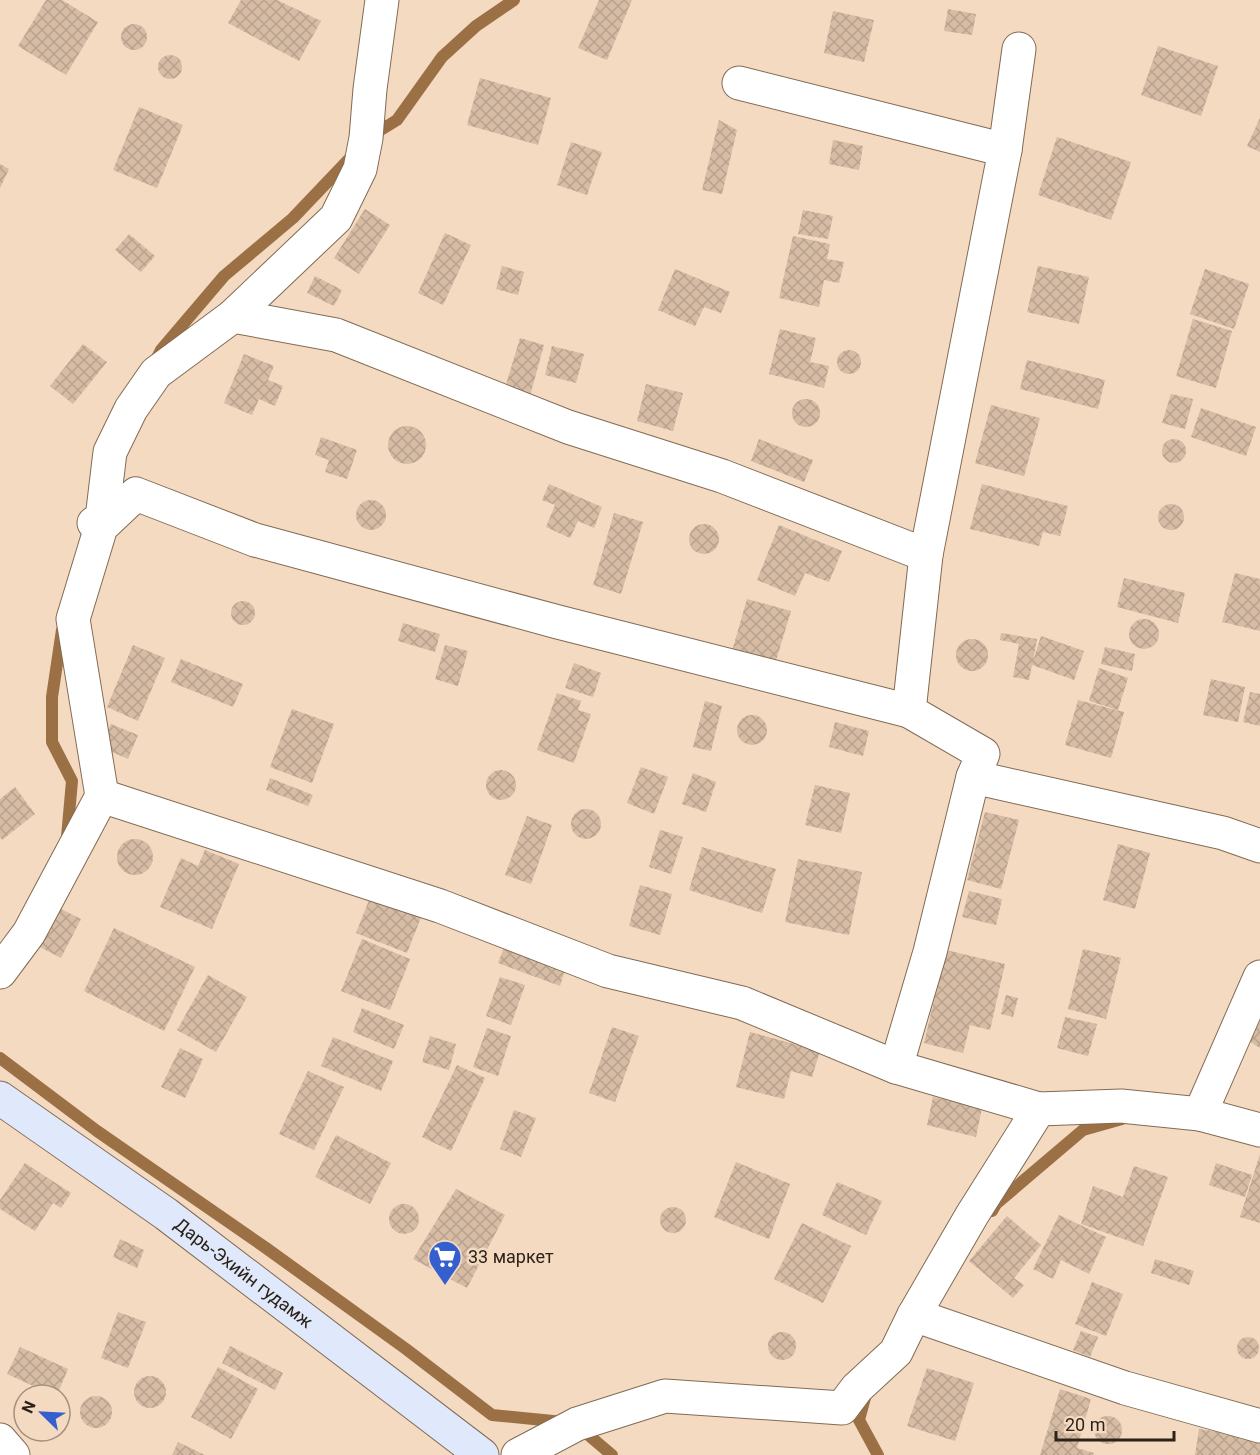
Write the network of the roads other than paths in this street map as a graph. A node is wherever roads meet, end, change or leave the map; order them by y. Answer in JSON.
{"nodes":[{"id":1,"x":382,"y":0,"type":"edge"},
{"id":2,"x":1019,"y":50,"type":"dead end"},
{"id":3,"x":739,"y":82,"type":"dead end"},
{"id":4,"x":1005,"y":150,"type":"junction"},
{"id":5,"x":233,"y":316,"type":"junction"},
{"id":6,"x":94,"y":523,"type":"junction"},
{"id":7,"x":926,"y":555,"type":"junction"},
{"id":8,"x":909,"y":711,"type":"junction"},
{"id":9,"x":973,"y":777,"type":"junction"},
{"id":10,"x":102,"y":796,"type":"junction"},
{"id":11,"x":1260,"y":846,"type":"edge"},
{"id":12,"x":0,"y":972,"type":"edge"},
{"id":13,"x":1260,"y":977,"type":"edge"},
{"id":14,"x":896,"y":1067,"type":"junction"},
{"id":15,"x":0,"y":1098,"type":"edge"},
{"id":16,"x":1039,"y":1109,"type":"junction"},
{"id":17,"x":1200,"y":1114,"type":"junction"},
{"id":18,"x":1260,"y":1130,"type":"edge"},
{"id":19,"x":914,"y":1315,"type":"junction"},
{"id":20,"x":1260,"y":1426,"type":"edge"},
{"id":21,"x":0,"y":1440,"type":"edge"},
{"id":22,"x":13,"y":1455,"type":"edge"},
{"id":23,"x":482,"y":1455,"type":"edge"},
{"id":24,"x":518,"y":1455,"type":"edge"}],
"edges":[{"from":1,"to":5,"type":"street"},
{"from":2,"to":4,"type":"street"},
{"from":3,"to":4,"type":"street"},
{"from":4,"to":7,"type":"street"},
{"from":5,"to":6,"type":"street"},
{"from":5,"to":7,"type":"street"},
{"from":6,"to":8,"type":"street"},
{"from":6,"to":10,"type":"street"},
{"from":7,"to":8,"type":"street"},
{"from":8,"to":9,"type":"street"},
{"from":9,"to":11,"type":"street"},
{"from":9,"to":14,"type":"street"},
{"from":10,"to":12,"type":"street"},
{"from":10,"to":14,"type":"street"},
{"from":13,"to":17,"type":"street"},
{"from":14,"to":16,"type":"street"},
{"from":15,"to":23,"type":"main road","name":"Дарь-Эхийн гудамж"},
{"from":16,"to":17,"type":"street"},
{"from":16,"to":19,"type":"street"},
{"from":17,"to":18,"type":"street"},
{"from":19,"to":20,"type":"street"},
{"from":19,"to":24,"type":"street"},
{"from":21,"to":22,"type":"street"}]}
